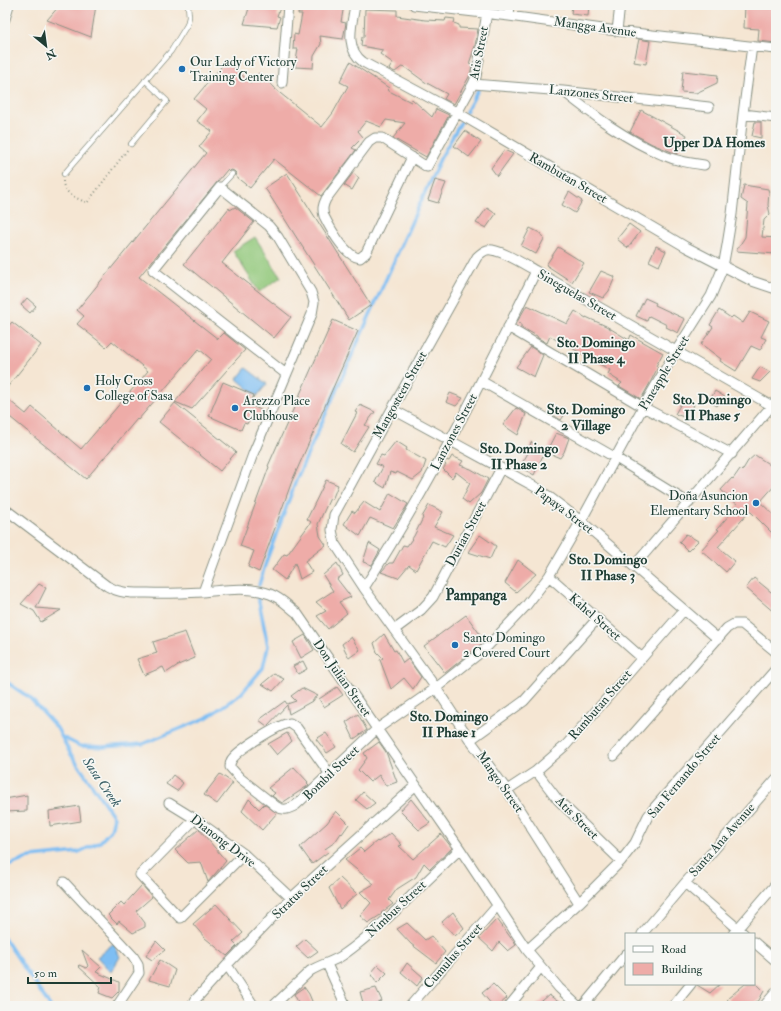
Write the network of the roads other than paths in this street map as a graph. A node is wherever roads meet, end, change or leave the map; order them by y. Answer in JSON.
{"nodes":[{"id":1,"x":9,"y":5,"type":"edge"},
{"id":2,"x":188,"y":5,"type":"edge"},
{"id":3,"x":288,"y":5,"type":"edge"},
{"id":4,"x":355,"y":5,"type":"edge"},
{"id":5,"x":414,"y":5,"type":"edge"},
{"id":6,"x":510,"y":5,"type":"edge"},
{"id":7,"x":620,"y":5,"type":"edge"},
{"id":8,"x":487,"y":13,"type":"junction"},
{"id":9,"x":509,"y":16,"type":"junction"},
{"id":10,"x":5,"y":19,"type":"edge"},
{"id":11,"x":617,"y":31,"type":"junction"},
{"id":12,"x":752,"y":46,"type":"junction"},
{"id":13,"x":776,"y":49,"type":"edge"},
{"id":14,"x":145,"y":80,"type":"junction"},
{"id":15,"x":282,"y":83,"type":"dead end"},
{"id":16,"x":473,"y":84,"type":"junction"},
{"id":17,"x":563,"y":91,"type":"junction"},
{"id":18,"x":709,"y":108,"type":"dead end"},
{"id":19,"x":458,"y":113,"type":"junction"},
{"id":20,"x":742,"y":114,"type":"junction"},
{"id":21,"x":776,"y":118,"type":"edge"},
{"id":22,"x":131,"y":144,"type":"road end"},
{"id":23,"x":412,"y":157,"type":"junction"},
{"id":24,"x":704,"y":165,"type":"dead end"},
{"id":25,"x":64,"y":174,"type":"road end"},
{"id":26,"x":232,"y":174,"type":"dead end"},
{"id":27,"x":220,"y":188,"type":"junction"},
{"id":28,"x":484,"y":251,"type":"joint"},
{"id":29,"x":723,"y":267,"type":"junction"},
{"id":30,"x":536,"y":271,"type":"junction"},
{"id":31,"x":776,"y":290,"type":"edge"},
{"id":32,"x":508,"y":327,"type":"junction"},
{"id":33,"x":676,"y":351,"type":"junction"},
{"id":34,"x":286,"y":374,"type":"junction"},
{"id":35,"x":481,"y":381,"type":"junction"},
{"id":36,"x":774,"y":404,"type":"edge"},
{"id":37,"x":643,"y":406,"type":"junction"},
{"id":38,"x":392,"y":409,"type":"junction"},
{"id":39,"x":450,"y":440,"type":"junction"},
{"id":40,"x":732,"y":454,"type":"junction"},
{"id":41,"x":616,"y":458,"type":"junction"},
{"id":42,"x":501,"y":468,"type":"junction"},
{"id":43,"x":689,"y":503,"type":"junction"},
{"id":44,"x":5,"y":509,"type":"edge"},
{"id":45,"x":581,"y":521,"type":"junction"},
{"id":46,"x":335,"y":544,"type":"joint"},
{"id":47,"x":634,"y":566,"type":"junction"},
{"id":48,"x":549,"y":576,"type":"junction"},
{"id":49,"x":364,"y":588,"type":"junction"},
{"id":50,"x":203,"y":592,"type":"junction"},
{"id":51,"x":684,"y":610,"type":"junction"},
{"id":52,"x":597,"y":619,"type":"junction"},
{"id":53,"x":394,"y":630,"type":"junction"},
{"id":54,"x":718,"y":639,"type":"junction"},
{"id":55,"x":776,"y":652,"type":"edge"},
{"id":56,"x":642,"y":658,"type":"junction"},
{"id":57,"x":776,"y":669,"type":"edge"},
{"id":58,"x":436,"y":688,"type":"junction"},
{"id":59,"x":377,"y":729,"type":"junction"},
{"id":60,"x":470,"y":740,"type":"junction"},
{"id":61,"x":614,"y":756,"type":"dead end"},
{"id":62,"x":536,"y":771,"type":"junction"},
{"id":63,"x":329,"y":773,"type":"junction"},
{"id":64,"x":776,"y":779,"type":"edge"},
{"id":65,"x":416,"y":785,"type":"junction"},
{"id":66,"x":507,"y":790,"type":"junction"},
{"id":67,"x":169,"y":803,"type":"dead end"},
{"id":68,"x":195,"y":819,"type":"junction"},
{"id":69,"x":460,"y":849,"type":"junction"},
{"id":70,"x":244,"y":854,"type":"junction"},
{"id":71,"x":621,"y":861,"type":"junction"},
{"id":72,"x":64,"y":882,"type":"dead end"},
{"id":73,"x":685,"y":883,"type":"junction"},
{"id":74,"x":776,"y":884,"type":"edge"},
{"id":75,"x":291,"y":898,"type":"junction"},
{"id":76,"x":579,"y":903,"type":"junction"},
{"id":77,"x":497,"y":906,"type":"junction"},
{"id":78,"x":738,"y":932,"type":"edge"},
{"id":79,"x":643,"y":933,"type":"edge"},
{"id":80,"x":755,"y":943,"type":"edge"},
{"id":81,"x":527,"y":950,"type":"junction"},
{"id":82,"x":625,"y":955,"type":"edge"},
{"id":83,"x":776,"y":961,"type":"edge"},
{"id":84,"x":327,"y":964,"type":"junction"},
{"id":85,"x":227,"y":965,"type":"junction"},
{"id":86,"x":541,"y":967,"type":"junction"},
{"id":87,"x":690,"y":985,"type":"edge"},
{"id":88,"x":776,"y":992,"type":"edge"},
{"id":89,"x":117,"y":1006,"type":"edge"},
{"id":90,"x":192,"y":1006,"type":"edge"},
{"id":91,"x":254,"y":1006,"type":"edge"},
{"id":92,"x":272,"y":1006,"type":"edge"},
{"id":93,"x":346,"y":1006,"type":"edge"},
{"id":94,"x":410,"y":1006,"type":"edge"},
{"id":95,"x":509,"y":1006,"type":"edge"},
{"id":96,"x":578,"y":1006,"type":"edge"},
{"id":97,"x":583,"y":1006,"type":"edge"},
{"id":98,"x":673,"y":1006,"type":"edge"},
{"id":99,"x":764,"y":1006,"type":"edge"}],
"edges":[{"from":1,"to":10,"type":"street"},
{"from":2,"to":14,"type":"lane"},
{"from":3,"to":15,"type":"street"},
{"from":4,"to":19,"type":"street","name":"Rambutan Street"},
{"from":5,"to":8,"type":"street","name":"Mangga Avenue"},
{"from":6,"to":9,"type":"street"},
{"from":7,"to":11,"type":"street"},
{"from":8,"to":9,"type":"street","name":"Mangga Avenue"},
{"from":8,"to":16,"type":"street","name":"Atis Street"},
{"from":9,"to":11,"type":"street","name":"Mangga Avenue"},
{"from":11,"to":12,"type":"street","name":"Mangga Avenue"},
{"from":12,"to":13,"type":"street","name":"Mangga Avenue"},
{"from":12,"to":20,"type":"street","name":"Pineapple Street"},
{"from":14,"to":22,"type":"lane"},
{"from":14,"to":25,"type":"lane"},
{"from":16,"to":17,"type":"street","name":"Lanzones Street"},
{"from":16,"to":19,"type":"street","name":"Atis Street"},
{"from":17,"to":18,"type":"street","name":"Lanzones Street"},
{"from":17,"to":24,"type":"street"},
{"from":19,"to":23,"type":"street","name":"Atis Street"},
{"from":19,"to":29,"type":"street","name":"Rambutan Street"},
{"from":20,"to":21,"type":"street"},
{"from":20,"to":29,"type":"street","name":"Pineapple Street"},
{"from":23,"to":23,"type":"street"},
{"from":26,"to":27,"type":"lane"},
{"from":27,"to":34,"type":"street"},
{"from":27,"to":34,"type":"street"},
{"from":28,"to":30,"type":"street","name":"Sineguelas Street"},
{"from":28,"to":38,"type":"street","name":"Mangosteen Street"},
{"from":29,"to":31,"type":"street","name":"Rambutan Street"},
{"from":29,"to":33,"type":"street","name":"Pineapple Street"},
{"from":30,"to":32,"type":"street","name":"Lanzones Street"},
{"from":30,"to":33,"type":"street","name":"Sineguelas Street"},
{"from":32,"to":35,"type":"street","name":"Lanzones Street"},
{"from":32,"to":37,"type":"street"},
{"from":33,"to":36,"type":"street","name":"Sineguelas Street"},
{"from":33,"to":37,"type":"street","name":"Pineapple Street"},
{"from":34,"to":50,"type":"street"},
{"from":35,"to":39,"type":"street","name":"Lanzones Street"},
{"from":35,"to":41,"type":"street"},
{"from":36,"to":40,"type":"street"},
{"from":37,"to":40,"type":"street"},
{"from":37,"to":41,"type":"street","name":"Pineapple Street"},
{"from":38,"to":39,"type":"street","name":"Papaya Street"},
{"from":38,"to":46,"type":"street","name":"Mangosteen Street"},
{"from":39,"to":42,"type":"street","name":"Papaya Street"},
{"from":39,"to":49,"type":"street","name":"Lanzones Street"},
{"from":40,"to":43,"type":"street"},
{"from":41,"to":43,"type":"street"},
{"from":41,"to":45,"type":"street","name":"Pineapple Street"},
{"from":42,"to":45,"type":"street","name":"Papaya Street"},
{"from":42,"to":53,"type":"street","name":"Durian Street"},
{"from":43,"to":47,"type":"street"},
{"from":44,"to":50,"type":"street","name":"Don Julian Street"},
{"from":45,"to":47,"type":"street","name":"Papaya Street"},
{"from":45,"to":48,"type":"street","name":"Pineapple Street"},
{"from":46,"to":49,"type":"street","name":"Mango Street"},
{"from":47,"to":51,"type":"street","name":"Papaya Street"},
{"from":48,"to":52,"type":"street","name":"Kahel Street"},
{"from":48,"to":58,"type":"street","name":"Pineapple Street"},
{"from":49,"to":53,"type":"street","name":"Mango Street"},
{"from":50,"to":59,"type":"street","name":"Don Julian Street"},
{"from":51,"to":54,"type":"street","name":"Papaya Street"},
{"from":51,"to":56,"type":"street","name":"Rambutan Street"},
{"from":52,"to":56,"type":"street","name":"Kahel Street"},
{"from":52,"to":60,"type":"street"},
{"from":53,"to":58,"type":"street","name":"Mango Street"},
{"from":54,"to":55,"type":"street"},
{"from":54,"to":61,"type":"street"},
{"from":56,"to":62,"type":"street","name":"Rambutan Street"},
{"from":57,"to":71,"type":"street","name":"San Fernando Street"},
{"from":58,"to":59,"type":"street","name":"Pineapple Street"},
{"from":58,"to":60,"type":"street","name":"Mango Street"},
{"from":59,"to":63,"type":"street","name":"Bombil Street"},
{"from":59,"to":65,"type":"street","name":"Don Julian Street"},
{"from":60,"to":66,"type":"street","name":"Mango Street"},
{"from":62,"to":66,"type":"street","name":"Rambutan Street"},
{"from":62,"to":71,"type":"street","name":"Atis Street"},
{"from":63,"to":63,"type":"street","name":"Bombil Street"},
{"from":64,"to":73,"type":"street","name":"Santa Ana Avenue"},
{"from":65,"to":69,"type":"street","name":"Don Julian Street"},
{"from":65,"to":75,"type":"street","name":"Stratus Street"},
{"from":66,"to":76,"type":"street","name":"Mango Street"},
{"from":67,"to":68,"type":"street","name":"Dianong Drive"},
{"from":68,"to":70,"type":"street","name":"Dianong Drive"},
{"from":68,"to":70,"type":"street"},
{"from":69,"to":77,"type":"street","name":"Don Julian Street"},
{"from":69,"to":84,"type":"street","name":"Nimbus Street"},
{"from":70,"to":75,"type":"street","name":"Dianong Drive"},
{"from":71,"to":76,"type":"street","name":"San Fernando Street"},
{"from":72,"to":89,"type":"street"},
{"from":73,"to":78,"type":"street"},
{"from":73,"to":79,"type":"street","name":"Santa Ana Avenue"},
{"from":74,"to":78,"type":"street"},
{"from":75,"to":85,"type":"street","name":"Stratus Street"},
{"from":76,"to":81,"type":"street","name":"San Fernando Street"},
{"from":77,"to":81,"type":"street","name":"Don Julian Street"},
{"from":77,"to":94,"type":"street","name":"Cumulus Street"},
{"from":80,"to":83,"type":"street"},
{"from":81,"to":86,"type":"street","name":"Don Julian Street"},
{"from":82,"to":97,"type":"street"},
{"from":84,"to":92,"type":"street","name":"Nimbus Street"},
{"from":84,"to":93,"type":"street"},
{"from":85,"to":90,"type":"street","name":"Stratus Street"},
{"from":85,"to":91,"type":"street"},
{"from":86,"to":95,"type":"street"},
{"from":86,"to":96,"type":"street","name":"Don Julian Street"},
{"from":87,"to":98,"type":"street"},
{"from":88,"to":99,"type":"street"}]}
